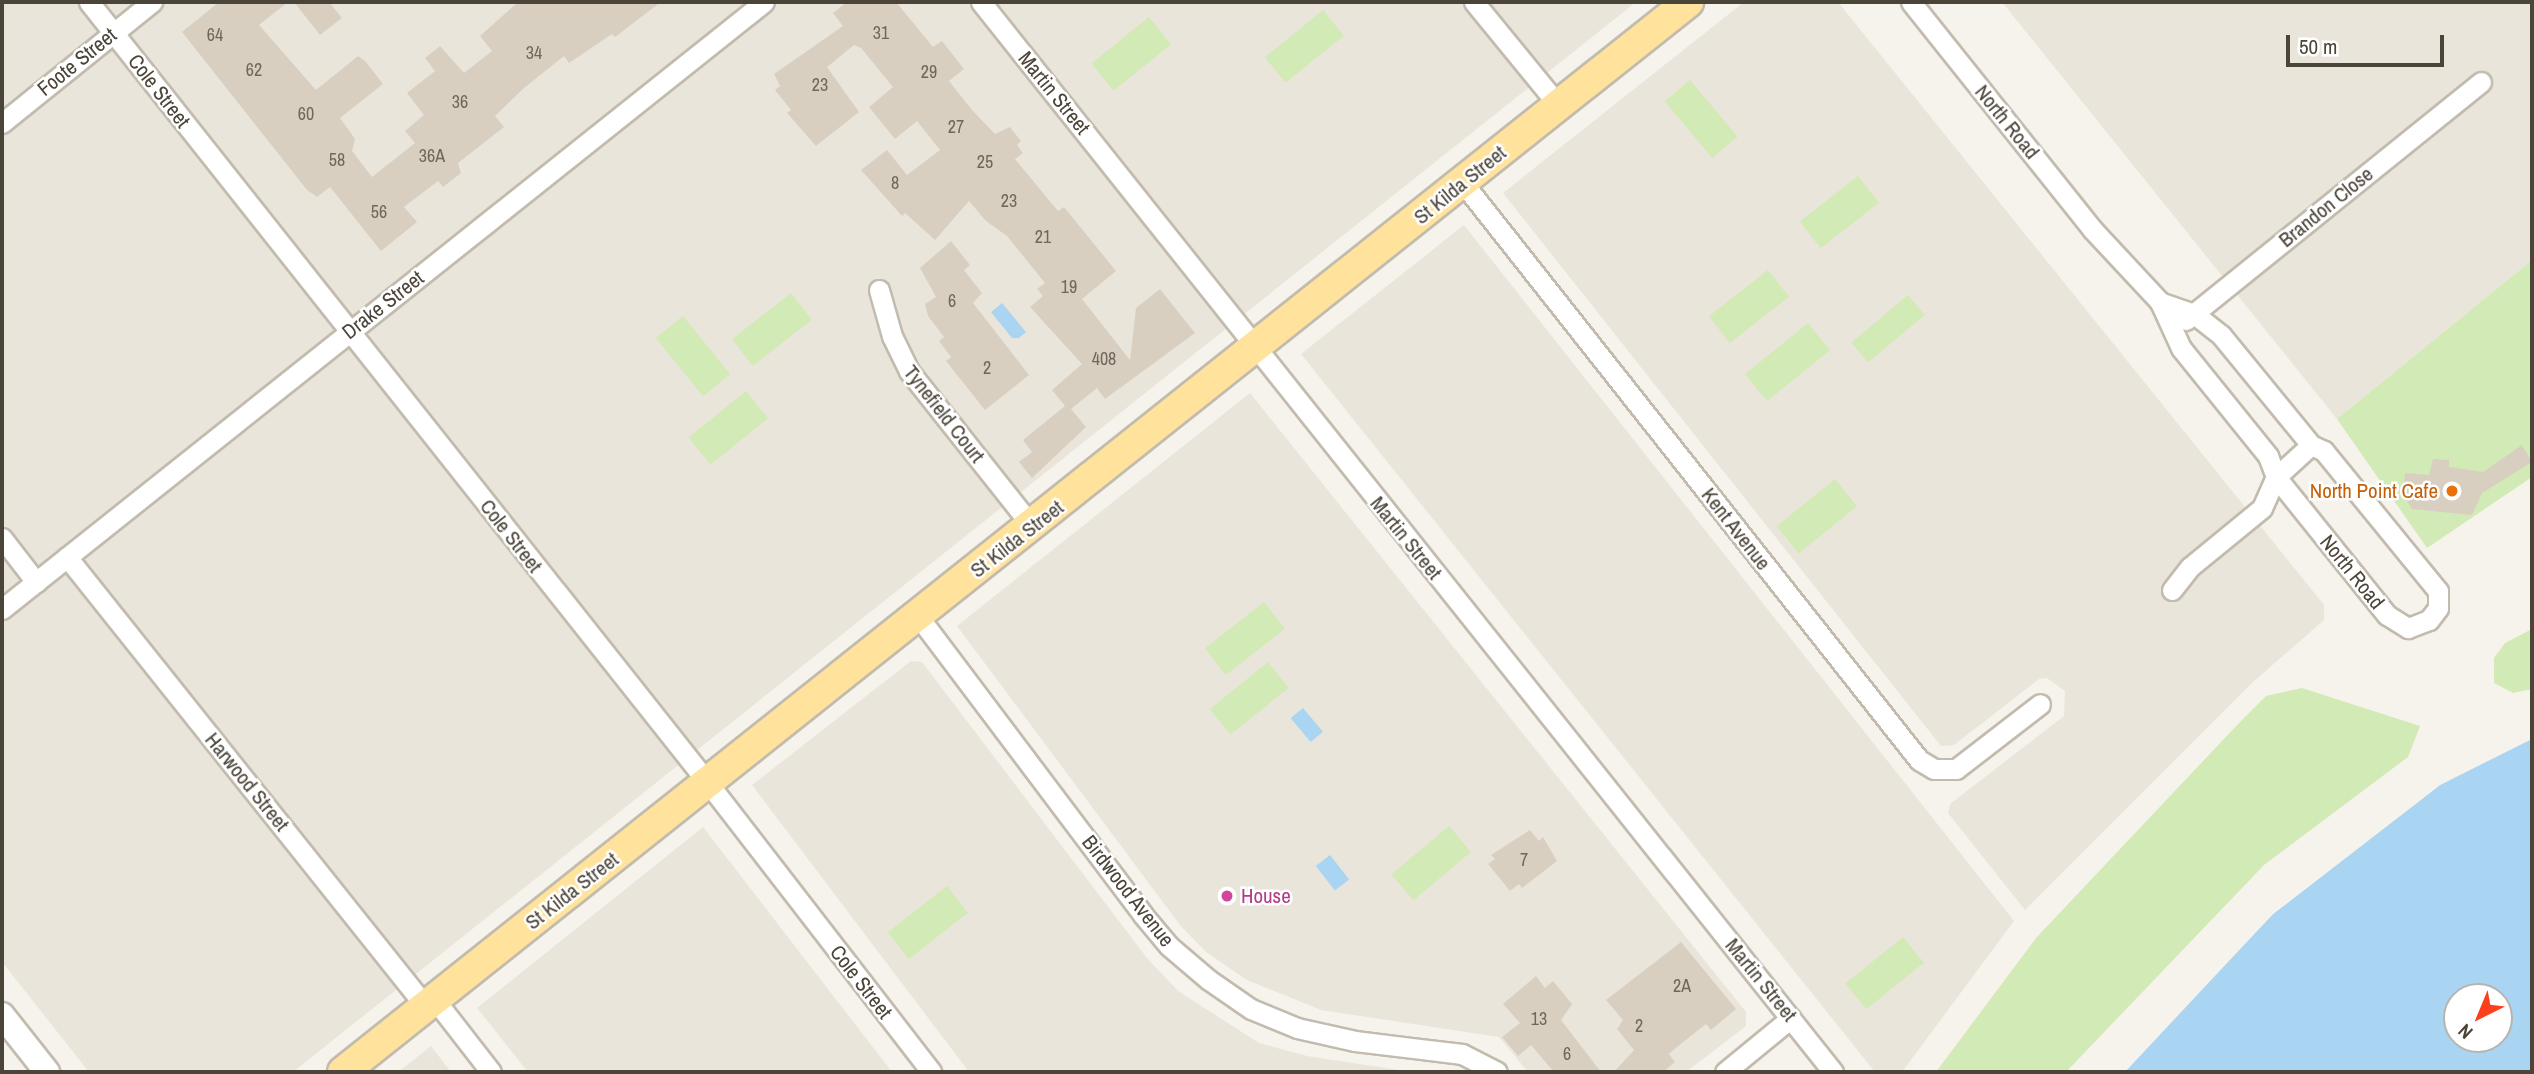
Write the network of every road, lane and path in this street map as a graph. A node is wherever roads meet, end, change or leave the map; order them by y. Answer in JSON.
{"nodes":[{"id":1,"x":89,"y":2,"type":"edge"},
{"id":2,"x":152,"y":2,"type":"edge"},
{"id":3,"x":764,"y":2,"type":"edge"},
{"id":4,"x":981,"y":2,"type":"edge"},
{"id":5,"x":1475,"y":2,"type":"edge"},
{"id":6,"x":1688,"y":2,"type":"edge"},
{"id":7,"x":1911,"y":2,"type":"edge"},
{"id":8,"x":113,"y":33,"type":"junction"},
{"id":9,"x":2481,"y":82,"type":"dead end"},
{"id":10,"x":1559,"y":106,"type":"junction"},
{"id":11,"x":2,"y":123,"type":"edge"},
{"id":12,"x":1463,"y":183,"type":"junction"},
{"id":13,"x":879,"y":290,"type":"dead end"},
{"id":14,"x":2160,"y":302,"type":"junction"},
{"id":15,"x":2194,"y":314,"type":"junction"},
{"id":16,"x":349,"y":332,"type":"junction"},
{"id":17,"x":2171,"y":332,"type":"junction"},
{"id":18,"x":1255,"y":348,"type":"junction"},
{"id":19,"x":2311,"y":444,"type":"junction"},
{"id":20,"x":2276,"y":477,"type":"junction"},
{"id":21,"x":1032,"y":526,"type":"junction"},
{"id":22,"x":2,"y":538,"type":"edge"},
{"id":23,"x":67,"y":557,"type":"junction"},
{"id":24,"x":36,"y":582,"type":"junction"},
{"id":25,"x":2172,"y":590,"type":"dead end"},
{"id":26,"x":2,"y":609,"type":"edge"},
{"id":27,"x":918,"y":617,"type":"junction"},
{"id":28,"x":2040,"y":704,"type":"dead end"},
{"id":29,"x":708,"y":783,"type":"junction"},
{"id":30,"x":430,"y":1003,"type":"junction"},
{"id":31,"x":2,"y":1016,"type":"edge"},
{"id":32,"x":1791,"y":1018,"type":"junction"},
{"id":33,"x":47,"y":1072,"type":"edge"},
{"id":34,"x":343,"y":1072,"type":"edge"},
{"id":35,"x":491,"y":1072,"type":"edge"},
{"id":36,"x":930,"y":1072,"type":"edge"},
{"id":37,"x":1497,"y":1072,"type":"edge"},
{"id":38,"x":1725,"y":1072,"type":"edge"},
{"id":39,"x":1833,"y":1072,"type":"edge"}],
"edges":[{"from":1,"to":8,"type":"street","name":"Cole Street"},
{"from":2,"to":8,"type":"street","name":"Foote Street"},
{"from":3,"to":16,"type":"street","name":"Drake Street"},
{"from":4,"to":18,"type":"street","name":"Martin Street"},
{"from":5,"to":10,"type":"street"},
{"from":6,"to":10,"type":"main road","name":"St Kilda Street"},
{"from":7,"to":14,"type":"street","name":"North Road"},
{"from":8,"to":11,"type":"street","name":"Foote Street"},
{"from":8,"to":16,"type":"street","name":"Cole Street"},
{"from":9,"to":15,"type":"street","name":"Brandon Close"},
{"from":10,"to":12,"type":"main road","name":"St Kilda Street"},
{"from":12,"to":18,"type":"main road","name":"St Kilda Street"},
{"from":12,"to":28,"type":"street","name":"Kent Avenue"},
{"from":13,"to":21,"type":"street","name":"Tynefield Court"},
{"from":14,"to":15,"type":"street","name":"North Road"},
{"from":14,"to":17,"type":"street","name":"North Road"},
{"from":15,"to":17,"type":"street","name":"Brandon Close"},
{"from":15,"to":19,"type":"street","name":"North Road"},
{"from":16,"to":23,"type":"street","name":"Drake Street"},
{"from":16,"to":29,"type":"street","name":"Cole Street"},
{"from":17,"to":20,"type":"street","name":"North Road"},
{"from":18,"to":21,"type":"main road","name":"St Kilda Street"},
{"from":18,"to":32,"type":"street","name":"Martin Street"},
{"from":19,"to":20,"type":"street"},
{"from":19,"to":20,"type":"street","name":"North Road"},
{"from":20,"to":25,"type":"street"},
{"from":21,"to":27,"type":"main road","name":"St Kilda Street"},
{"from":22,"to":24,"type":"street"},
{"from":23,"to":24,"type":"street","name":"Drake Street"},
{"from":23,"to":30,"type":"street","name":"Harwood Street"},
{"from":24,"to":26,"type":"street","name":"Drake Street"},
{"from":27,"to":29,"type":"main road","name":"St Kilda Street"},
{"from":27,"to":37,"type":"street","name":"Birdwood Avenue"},
{"from":29,"to":30,"type":"main road","name":"St Kilda Street"},
{"from":29,"to":36,"type":"street","name":"Cole Street"},
{"from":30,"to":34,"type":"main road","name":"St Kilda Street"},
{"from":30,"to":35,"type":"street","name":"Harwood Street"},
{"from":31,"to":33,"type":"street"},
{"from":32,"to":38,"type":"street"},
{"from":32,"to":39,"type":"street","name":"Martin Street"}]}
